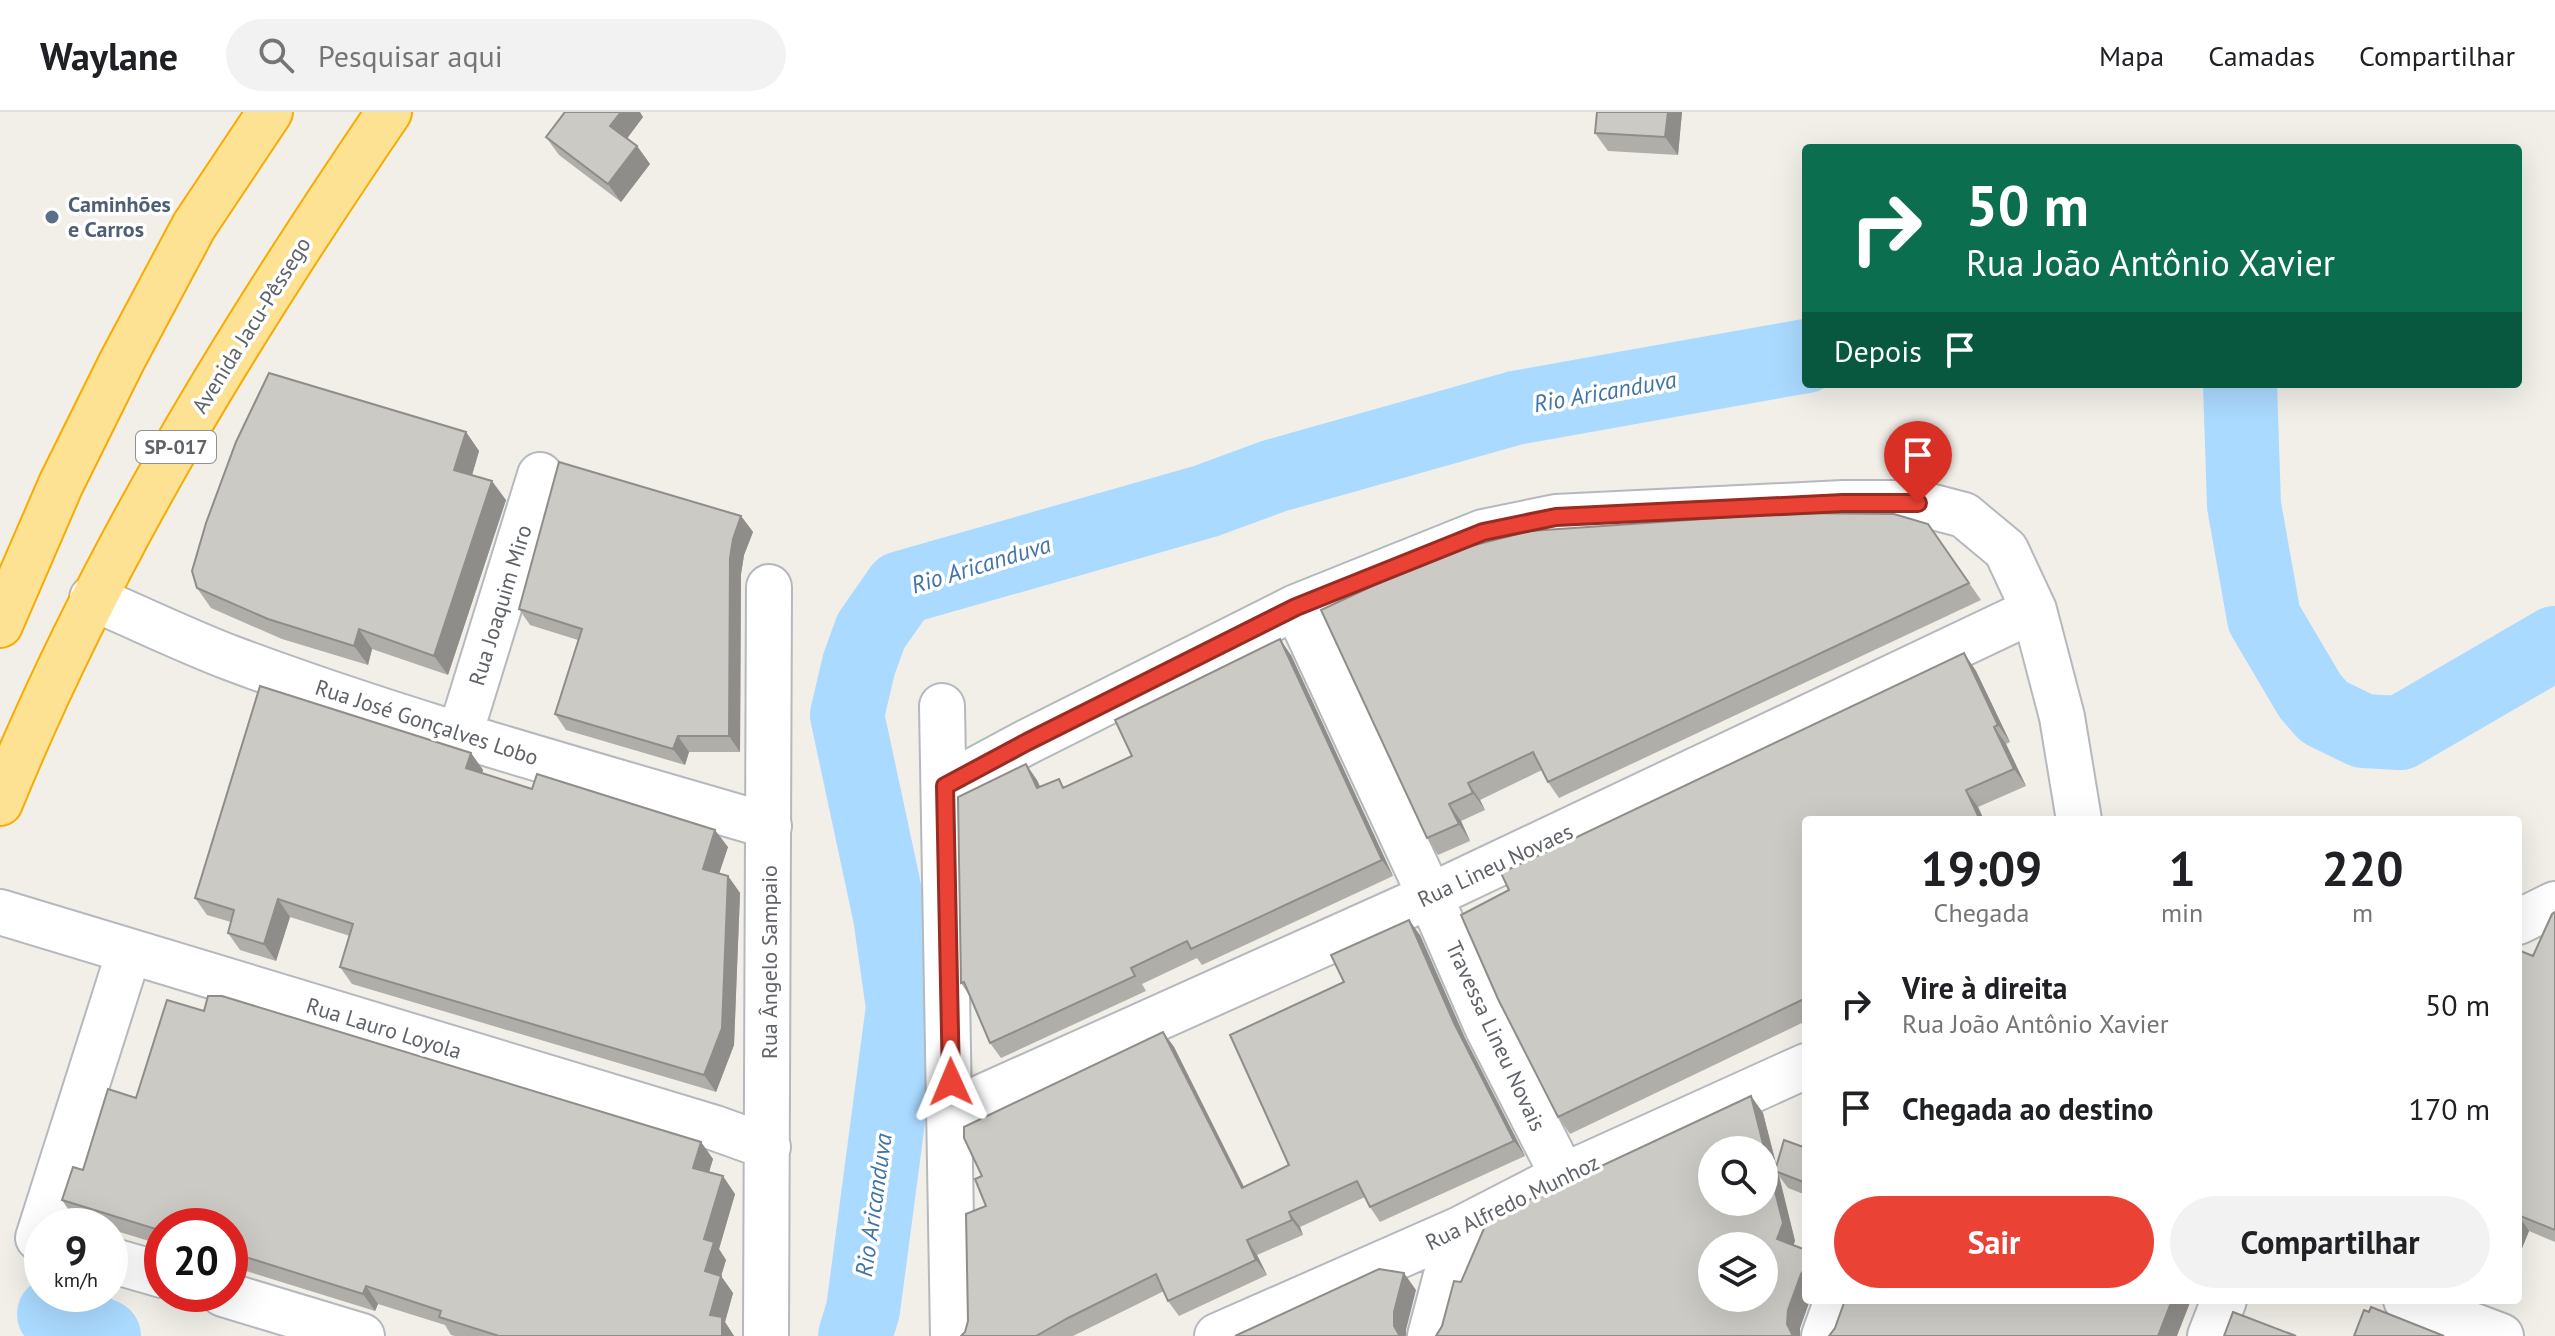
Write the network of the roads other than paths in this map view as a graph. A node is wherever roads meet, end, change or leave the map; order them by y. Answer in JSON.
{"nodes":[{"id":1,"x":270,"y":112,"type":"edge"},
{"id":2,"x":389,"y":112,"type":"edge"},
{"id":3,"x":540,"y":475,"type":"dead end"},
{"id":4,"x":769,"y":587,"type":"dead end"},
{"id":5,"x":92,"y":598,"type":"junction"},
{"id":6,"x":1296,"y":607,"type":"junction"},
{"id":7,"x":2034,"y":610,"type":"junction"},
{"id":8,"x":0,"y":625,"type":"edge"},
{"id":9,"x":942,"y":706,"type":"dead end"},
{"id":10,"x":460,"y":734,"type":"junction"},
{"id":11,"x":945,"y":786,"type":"junction"},
{"id":12,"x":0,"y":803,"type":"edge"},
{"id":13,"x":2078,"y":816,"type":"edge"},
{"id":14,"x":769,"y":826,"type":"junction"},
{"id":15,"x":1430,"y":896,"type":"junction"},
{"id":16,"x":2555,"y":904,"type":"edge"},
{"id":17,"x":0,"y":912,"type":"edge"},
{"id":18,"x":2522,"y":920,"type":"edge"},
{"id":19,"x":129,"y":952,"type":"junction"},
{"id":20,"x":1802,"y":1068,"type":"edge"},
{"id":21,"x":951,"y":1111,"type":"junction"},
{"id":22,"x":768,"y":1147,"type":"junction"},
{"id":23,"x":1563,"y":1176,"type":"junction"},
{"id":24,"x":50,"y":1208,"type":"edge"},
{"id":25,"x":1458,"y":1230,"type":"junction"},
{"id":26,"x":248,"y":1302,"type":"edge"},
{"id":27,"x":1836,"y":1304,"type":"edge"},
{"id":28,"x":2222,"y":1304,"type":"edge"},
{"id":29,"x":2417,"y":1304,"type":"edge"},
{"id":30,"x":362,"y":1336,"type":"edge"},
{"id":31,"x":766,"y":1336,"type":"edge"},
{"id":32,"x":953,"y":1336,"type":"edge"},
{"id":33,"x":1217,"y":1336,"type":"edge"},
{"id":34,"x":1430,"y":1336,"type":"edge"},
{"id":35,"x":1824,"y":1336,"type":"edge"},
{"id":36,"x":2210,"y":1336,"type":"edge"},
{"id":37,"x":2501,"y":1336,"type":"edge"}],
"edges":[{"from":1,"to":8,"type":"highway"},
{"from":2,"to":5,"type":"highway","name":"Avenida Jacu-Pêssego","number":"SP-017"},
{"from":3,"to":10,"type":"street","name":"Rua Joaquim Miro"},
{"from":4,"to":14,"type":"street","name":"Rua Ângelo Sampaio"},
{"from":5,"to":10,"type":"street","name":"Rua José Gonçalves Lobo"},
{"from":5,"to":12,"type":"highway","name":"Avenida Jacu-Pêssego","number":"SP-017"},
{"from":6,"to":7,"type":"street"},
{"from":6,"to":11,"type":"street"},
{"from":6,"to":15,"type":"street","name":"Travessa Lineu Novais"},
{"from":7,"to":13,"type":"street"},
{"from":7,"to":15,"type":"street","name":"Rua Lineu Novaes"},
{"from":9,"to":11,"type":"street"},
{"from":10,"to":14,"type":"street","name":"Rua José Gonçalves Lobo"},
{"from":11,"to":21,"type":"street"},
{"from":14,"to":22,"type":"street","name":"Rua Ângelo Sampaio"},
{"from":15,"to":21,"type":"street","name":"Rua Lineu Novaes"},
{"from":15,"to":23,"type":"street","name":"Travessa Lineu Novais"},
{"from":16,"to":18,"type":"street"},
{"from":17,"to":19,"type":"street","name":"Rua Lauro Loyola"},
{"from":19,"to":22,"type":"street","name":"Rua Lauro Loyola"},
{"from":19,"to":24,"type":"street"},
{"from":20,"to":23,"type":"street","name":"Rua Alfredo Munhoz"},
{"from":21,"to":32,"type":"street"},
{"from":22,"to":31,"type":"street","name":"Rua Ângelo Sampaio"},
{"from":23,"to":25,"type":"street","name":"Rua Alfredo Munhoz"},
{"from":25,"to":33,"type":"street","name":"Rua Alfredo Munhoz"},
{"from":25,"to":34,"type":"street"},
{"from":26,"to":30,"type":"street"},
{"from":27,"to":35,"type":"street"},
{"from":28,"to":36,"type":"street"},
{"from":29,"to":37,"type":"street"}]}
